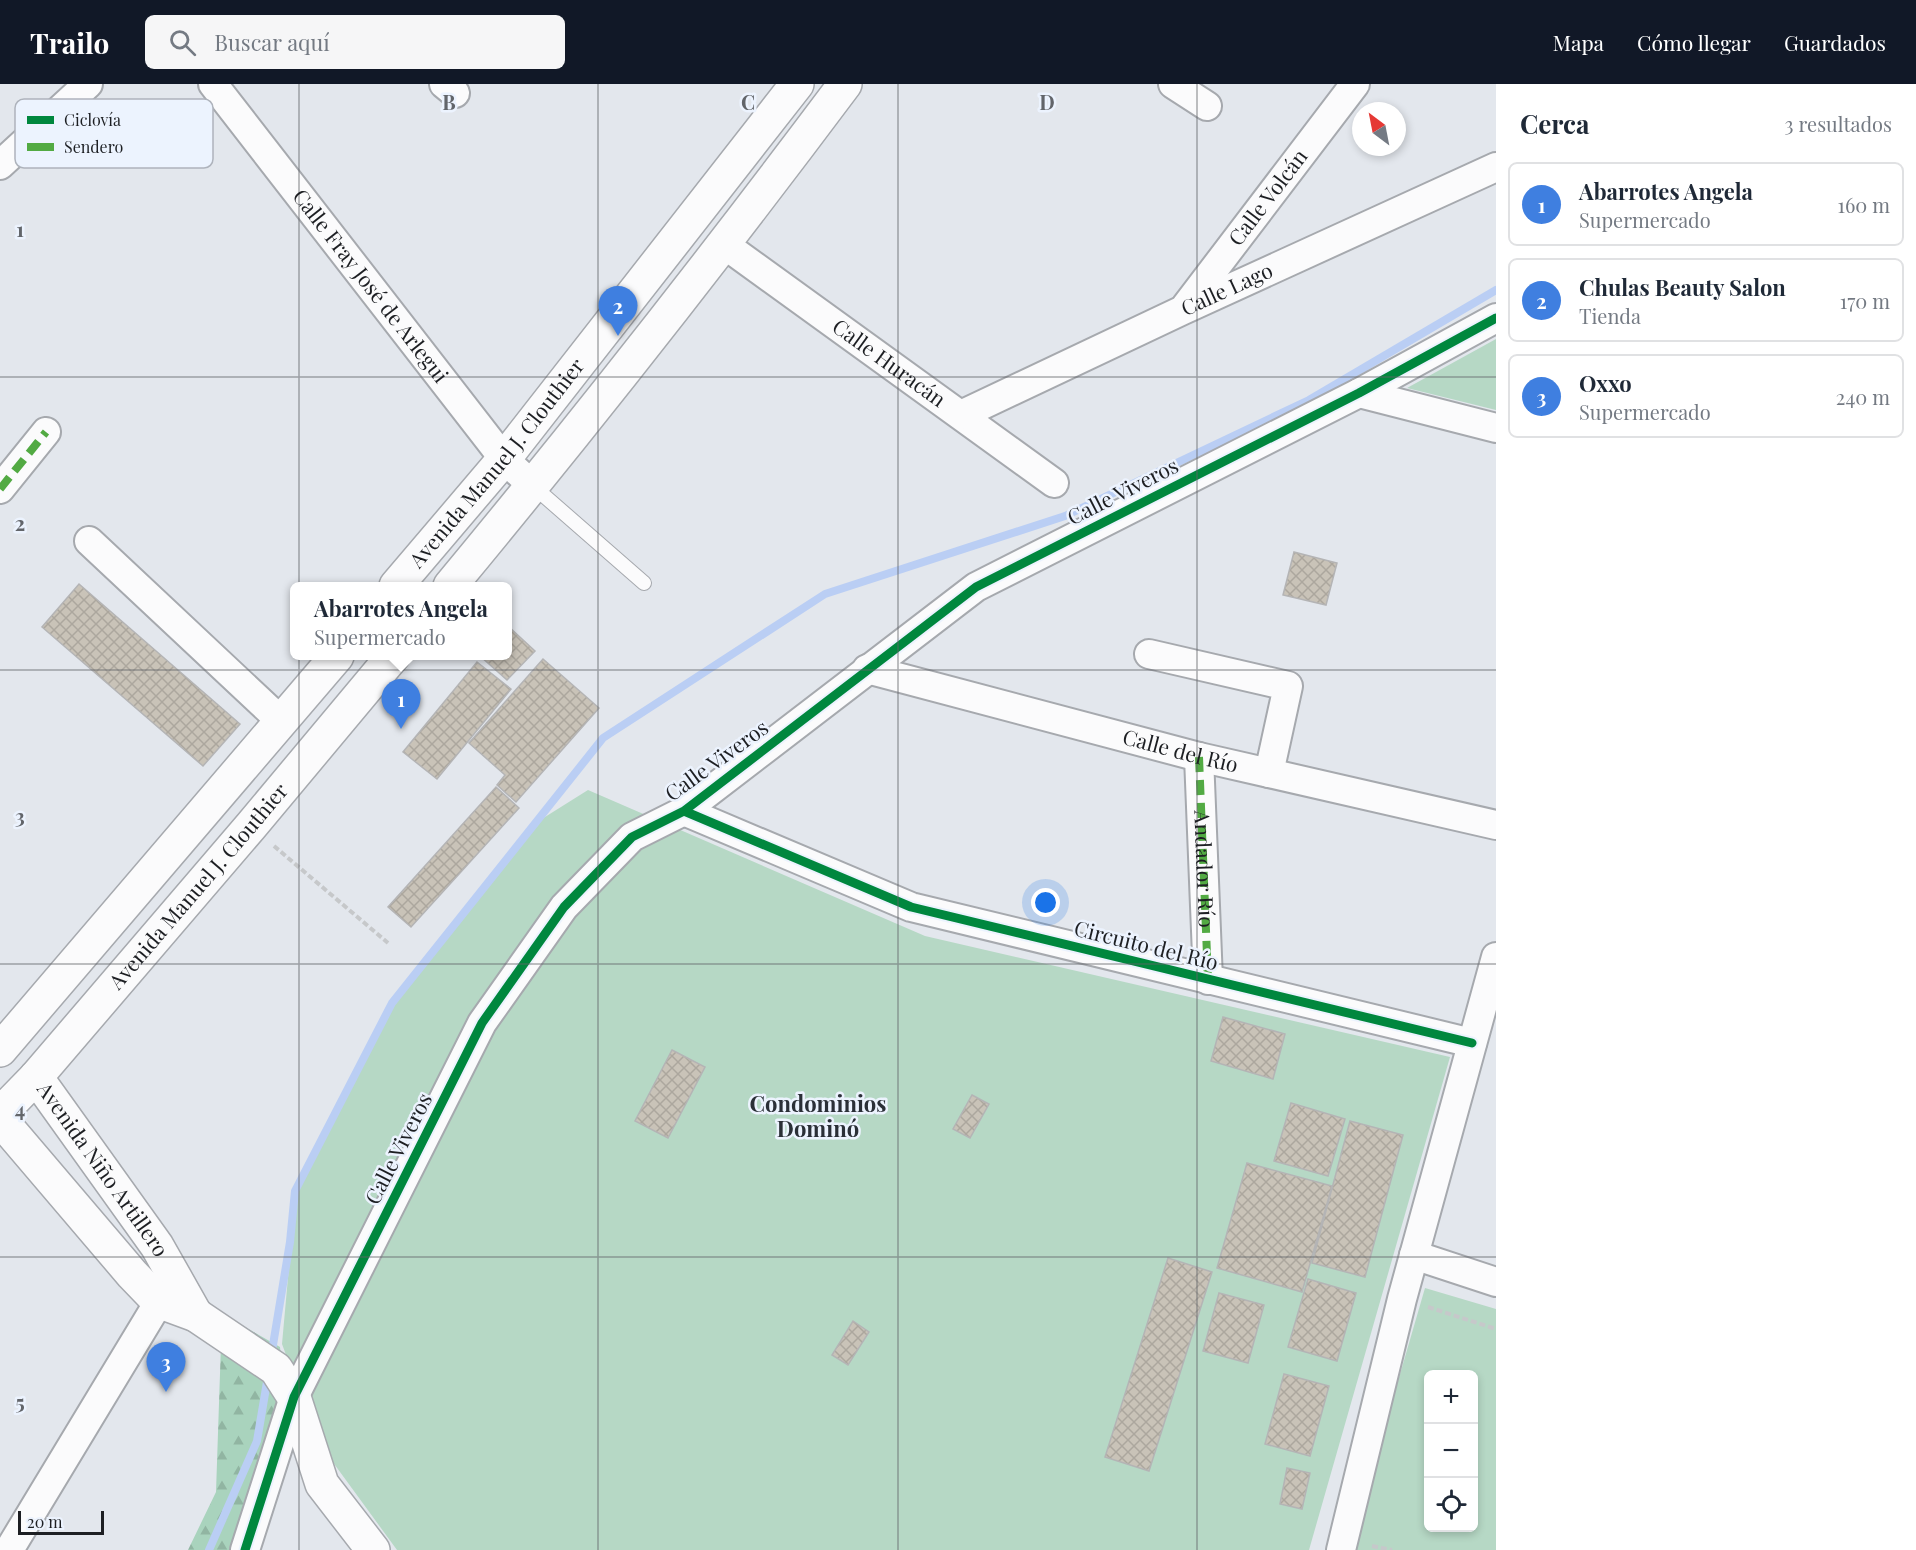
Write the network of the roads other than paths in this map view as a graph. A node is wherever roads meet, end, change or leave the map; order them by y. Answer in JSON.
{"nodes":[{"id":1,"x":88,"y":84,"type":"edge"},
{"id":2,"x":213,"y":84,"type":"edge"},
{"id":3,"x":845,"y":84,"type":"edge"},
{"id":4,"x":1173,"y":84,"type":"edge"},
{"id":5,"x":1355,"y":84,"type":"edge"},
{"id":6,"x":794,"y":85,"type":"edge"},
{"id":7,"x":72,"y":99,"type":"edge"},
{"id":8,"x":1207,"y":106,"type":"dead end"},
{"id":9,"x":15,"y":151,"type":"edge"},
{"id":10,"x":0,"y":165,"type":"edge"},
{"id":11,"x":1496,"y":167,"type":"edge"},
{"id":12,"x":725,"y":245,"type":"junction"},
{"id":13,"x":1183,"y":310,"type":"junction"},
{"id":14,"x":1496,"y":318,"type":"edge"},
{"id":15,"x":1359,"y":393,"type":"junction"},
{"id":16,"x":961,"y":415,"type":"junction"},
{"id":17,"x":1496,"y":428,"type":"edge"},
{"id":18,"x":46,"y":432,"type":"dead end"},
{"id":19,"x":504,"y":459,"type":"junction"},
{"id":20,"x":1054,"y":483,"type":"dead end"},
{"id":21,"x":533,"y":486,"type":"junction"},
{"id":22,"x":0,"y":489,"type":"edge"},
{"id":23,"x":89,"y":541,"type":"dead end"},
{"id":24,"x":399,"y":582,"type":"edge"},
{"id":25,"x":453,"y":582,"type":"edge"},
{"id":26,"x":644,"y":583,"type":"dead end"},
{"id":27,"x":1149,"y":654,"type":"dead end"},
{"id":28,"x":334,"y":660,"type":"edge"},
{"id":29,"x":390,"y":660,"type":"edge"},
{"id":30,"x":867,"y":669,"type":"junction"},
{"id":31,"x":281,"y":722,"type":"junction"},
{"id":32,"x":1199,"y":757,"type":"junction"},
{"id":33,"x":1269,"y":773,"type":"junction"},
{"id":34,"x":684,"y":811,"type":"junction"},
{"id":35,"x":1496,"y":825,"type":"edge"},
{"id":36,"x":1496,"y":957,"type":"edge"},
{"id":37,"x":1208,"y":980,"type":"junction"},
{"id":38,"x":3,"y":1040,"type":"edge"},
{"id":39,"x":1472,"y":1043,"type":"junction"},
{"id":40,"x":36,"y":1077,"type":"junction"},
{"id":41,"x":0,"y":1114,"type":"edge"},
{"id":42,"x":0,"y":1119,"type":"edge"},
{"id":43,"x":1414,"y":1256,"type":"junction"},
{"id":44,"x":1496,"y":1282,"type":"edge"},
{"id":45,"x":166,"y":1289,"type":"junction"},
{"id":46,"x":294,"y":1397,"type":"junction"},
{"id":47,"x":9,"y":1550,"type":"edge"},
{"id":48,"x":245,"y":1550,"type":"edge"},
{"id":49,"x":373,"y":1550,"type":"edge"},
{"id":50,"x":1341,"y":1550,"type":"edge"}],
"edges":[{"from":1,"to":7,"type":"street"},
{"from":2,"to":19,"type":"street","name":"Calle Fray José de Arlegui"},
{"from":3,"to":12,"type":"main road","name":"Avenida Manuel J. Clouthier"},
{"from":4,"to":8,"type":"street"},
{"from":5,"to":13,"type":"street","name":"Calle Volcán"},
{"from":6,"to":19,"type":"main road","name":"Avenida Manuel J. Clouthier"},
{"from":9,"to":10,"type":"street"},
{"from":11,"to":13,"type":"street","name":"Calle Lago"},
{"from":12,"to":16,"type":"street","name":"Calle Huracán"},
{"from":12,"to":21,"type":"main road","name":"Avenida Manuel J. Clouthier"},
{"from":13,"to":16,"type":"street","name":"Calle Lago"},
{"from":14,"to":15,"type":"street","name":"Calle Viveros"},
{"from":15,"to":17,"type":"street"},
{"from":15,"to":30,"type":"street","name":"Calle Viveros"},
{"from":16,"to":20,"type":"street","name":"Calle Huracán"},
{"from":18,"to":22,"type":"street"},
{"from":19,"to":21,"type":"street","name":"Calle Fray José de Arlegui"},
{"from":19,"to":24,"type":"main road","name":"Avenida Manuel J. Clouthier"},
{"from":21,"to":25,"type":"main road","name":"Avenida Manuel J. Clouthier"},
{"from":21,"to":26,"type":"lane"},
{"from":23,"to":31,"type":"street"},
{"from":27,"to":33,"type":"street"},
{"from":28,"to":31,"type":"main road","name":"Avenida Manuel J. Clouthier"},
{"from":29,"to":40,"type":"main road","name":"Avenida Manuel J. Clouthier"},
{"from":30,"to":32,"type":"street","name":"Calle del Río"},
{"from":30,"to":34,"type":"street","name":"Calle Viveros"},
{"from":31,"to":38,"type":"main road","name":"Avenida Manuel J. Clouthier"},
{"from":32,"to":33,"type":"street","name":"Calle del Río"},
{"from":32,"to":37,"type":"street","name":"Andador Río"},
{"from":33,"to":35,"type":"street","name":"Calle del Río"},
{"from":34,"to":37,"type":"street","name":"Circuito del Río"},
{"from":34,"to":46,"type":"street","name":"Calle Viveros"},
{"from":36,"to":39,"type":"street"},
{"from":37,"to":39,"type":"street","name":"Circuito del Río"},
{"from":38,"to":40,"type":"main road","name":"Avenida Niño Artillero"},
{"from":39,"to":43,"type":"street"},
{"from":40,"to":41,"type":"main road","name":"Avenida Manuel J. Clouthier"},
{"from":40,"to":45,"type":"main road","name":"Avenida Niño Artillero"},
{"from":42,"to":45,"type":"main road","name":"Avenida Niño Artillero"},
{"from":43,"to":44,"type":"street"},
{"from":43,"to":50,"type":"street"},
{"from":45,"to":46,"type":"main road","name":"Avenida Niño Artillero"},
{"from":45,"to":47,"type":"street"},
{"from":46,"to":48,"type":"street","name":"Calle Viveros"},
{"from":46,"to":49,"type":"main road","name":"Avenida Niño Artillero"}]}
